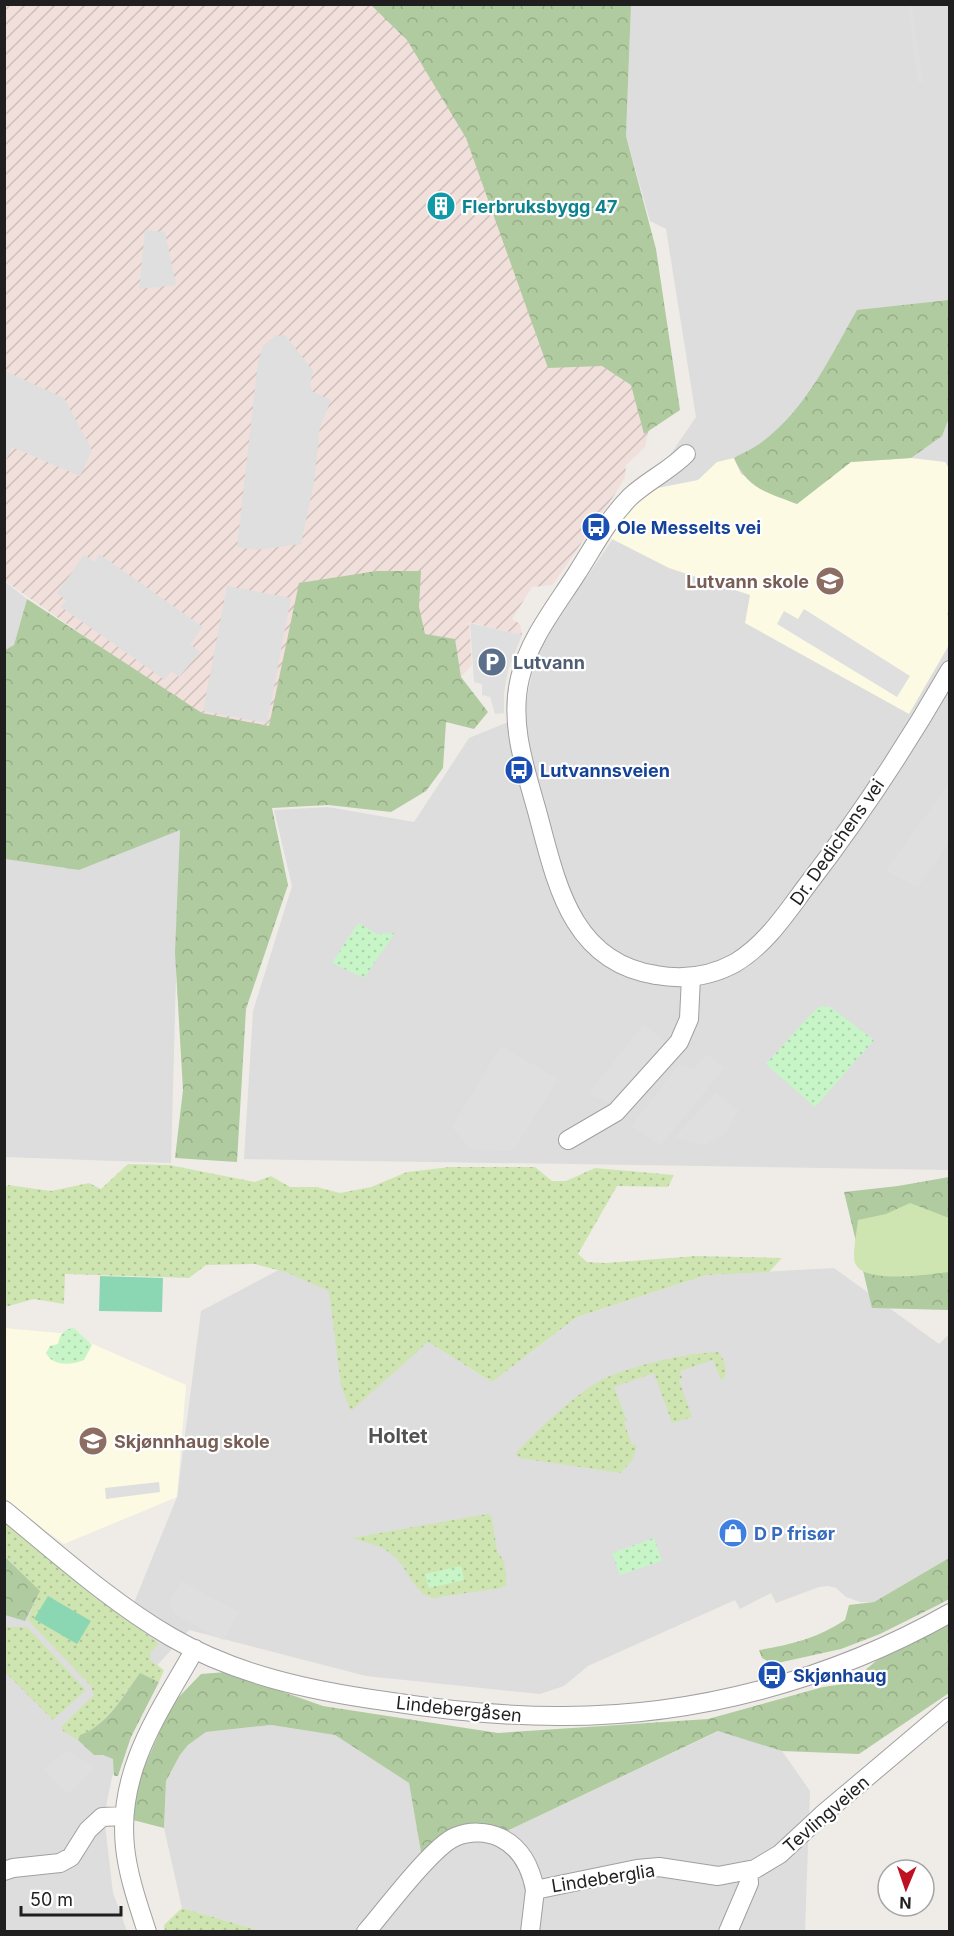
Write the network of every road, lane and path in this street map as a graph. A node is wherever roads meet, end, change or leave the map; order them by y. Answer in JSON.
{"nodes":[{"id":1,"x":686,"y":454,"type":"dead end"},
{"id":2,"x":950,"y":670,"type":"edge"},
{"id":3,"x":691,"y":977,"type":"junction"},
{"id":4,"x":568,"y":1140,"type":"dead end"},
{"id":5,"x":4,"y":1510,"type":"edge"},
{"id":6,"x":950,"y":1613,"type":"edge"},
{"id":7,"x":195,"y":1649,"type":"junction"},
{"id":8,"x":950,"y":1707,"type":"edge"},
{"id":9,"x":124,"y":1816,"type":"junction"},
{"id":10,"x":4,"y":1871,"type":"edge"},
{"id":11,"x":748,"y":1871,"type":"junction"},
{"id":12,"x":536,"y":1890,"type":"junction"},
{"id":13,"x":147,"y":1932,"type":"edge"},
{"id":14,"x":366,"y":1932,"type":"edge"},
{"id":15,"x":530,"y":1932,"type":"edge"},
{"id":16,"x":728,"y":1932,"type":"edge"}],
"edges":[{"from":1,"to":3,"type":"street"},
{"from":2,"to":3,"type":"street","name":"Dr. Dedichens vei"},
{"from":3,"to":4,"type":"street"},
{"from":5,"to":7,"type":"street","name":"Lindebergåsen"},
{"from":6,"to":7,"type":"street","name":"Lindebergåsen"},
{"from":7,"to":9,"type":"street"},
{"from":8,"to":11,"type":"street","name":"Tevlingveien"},
{"from":9,"to":10,"type":"street"},
{"from":9,"to":13,"type":"street"},
{"from":11,"to":12,"type":"street","name":"Lindeberglia"},
{"from":11,"to":16,"type":"street"},
{"from":12,"to":14,"type":"street"},
{"from":12,"to":15,"type":"street","name":"Lindeberglia"}]}
